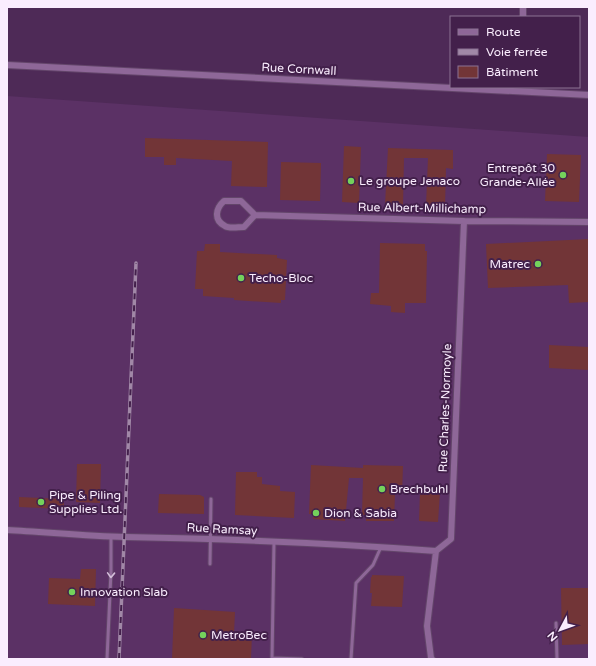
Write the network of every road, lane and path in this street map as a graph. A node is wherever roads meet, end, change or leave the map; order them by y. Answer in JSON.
{"nodes":[{"id":1,"x":7,"y":66,"type":"edge"},
{"id":2,"x":450,"y":86,"type":"edge"},
{"id":3,"x":498,"y":88,"type":"edge"},
{"id":4,"x":520,"y":89,"type":"edge"},
{"id":5,"x":589,"y":95,"type":"edge"},
{"id":6,"x":255,"y":215,"type":"junction"},
{"id":7,"x":464,"y":221,"type":"junction"},
{"id":8,"x":589,"y":222,"type":"edge"},
{"id":9,"x":210,"y":499,"type":"dead end"},
{"id":10,"x":7,"y":530,"type":"edge"},
{"id":11,"x":111,"y":536,"type":"junction"},
{"id":12,"x":211,"y":540,"type":"junction"},
{"id":13,"x":274,"y":542,"type":"junction"},
{"id":14,"x":381,"y":547,"type":"junction"},
{"id":15,"x":436,"y":551,"type":"junction"},
{"id":16,"x":210,"y":564,"type":"dead end"},
{"id":17,"x":556,"y":623,"type":"dead end"},
{"id":18,"x":107,"y":659,"type":"edge"},
{"id":19,"x":302,"y":659,"type":"edge"},
{"id":20,"x":351,"y":659,"type":"edge"},
{"id":21,"x":432,"y":659,"type":"edge"},
{"id":22,"x":557,"y":659,"type":"edge"}],
"edges":[{"from":1,"to":2,"type":"street","name":"Rue Cornwall"},
{"from":3,"to":4,"type":"street","name":"Rue Cornwall"},
{"from":4,"to":5,"type":"street","name":"Rue Cornwall"},
{"from":6,"to":6,"type":"street"},
{"from":6,"to":7,"type":"street","name":"Rue Albert-Millichamp"},
{"from":7,"to":8,"type":"street","name":"Rue Albert-Millichamp"},
{"from":7,"to":15,"type":"street","name":"Rue Charles-Normoyle"},
{"from":9,"to":12,"type":"lane"},
{"from":10,"to":11,"type":"street","name":"Rue Ramsay"},
{"from":11,"to":12,"type":"street","name":"Rue Ramsay"},
{"from":11,"to":18,"type":"lane","one_way":true},
{"from":12,"to":13,"type":"street","name":"Rue Ramsay"},
{"from":12,"to":16,"type":"lane"},
{"from":13,"to":14,"type":"street","name":"Rue Ramsay"},
{"from":13,"to":19,"type":"lane"},
{"from":14,"to":15,"type":"street","name":"Rue Ramsay"},
{"from":14,"to":20,"type":"lane"},
{"from":15,"to":21,"type":"street"},
{"from":17,"to":22,"type":"lane"}]}
